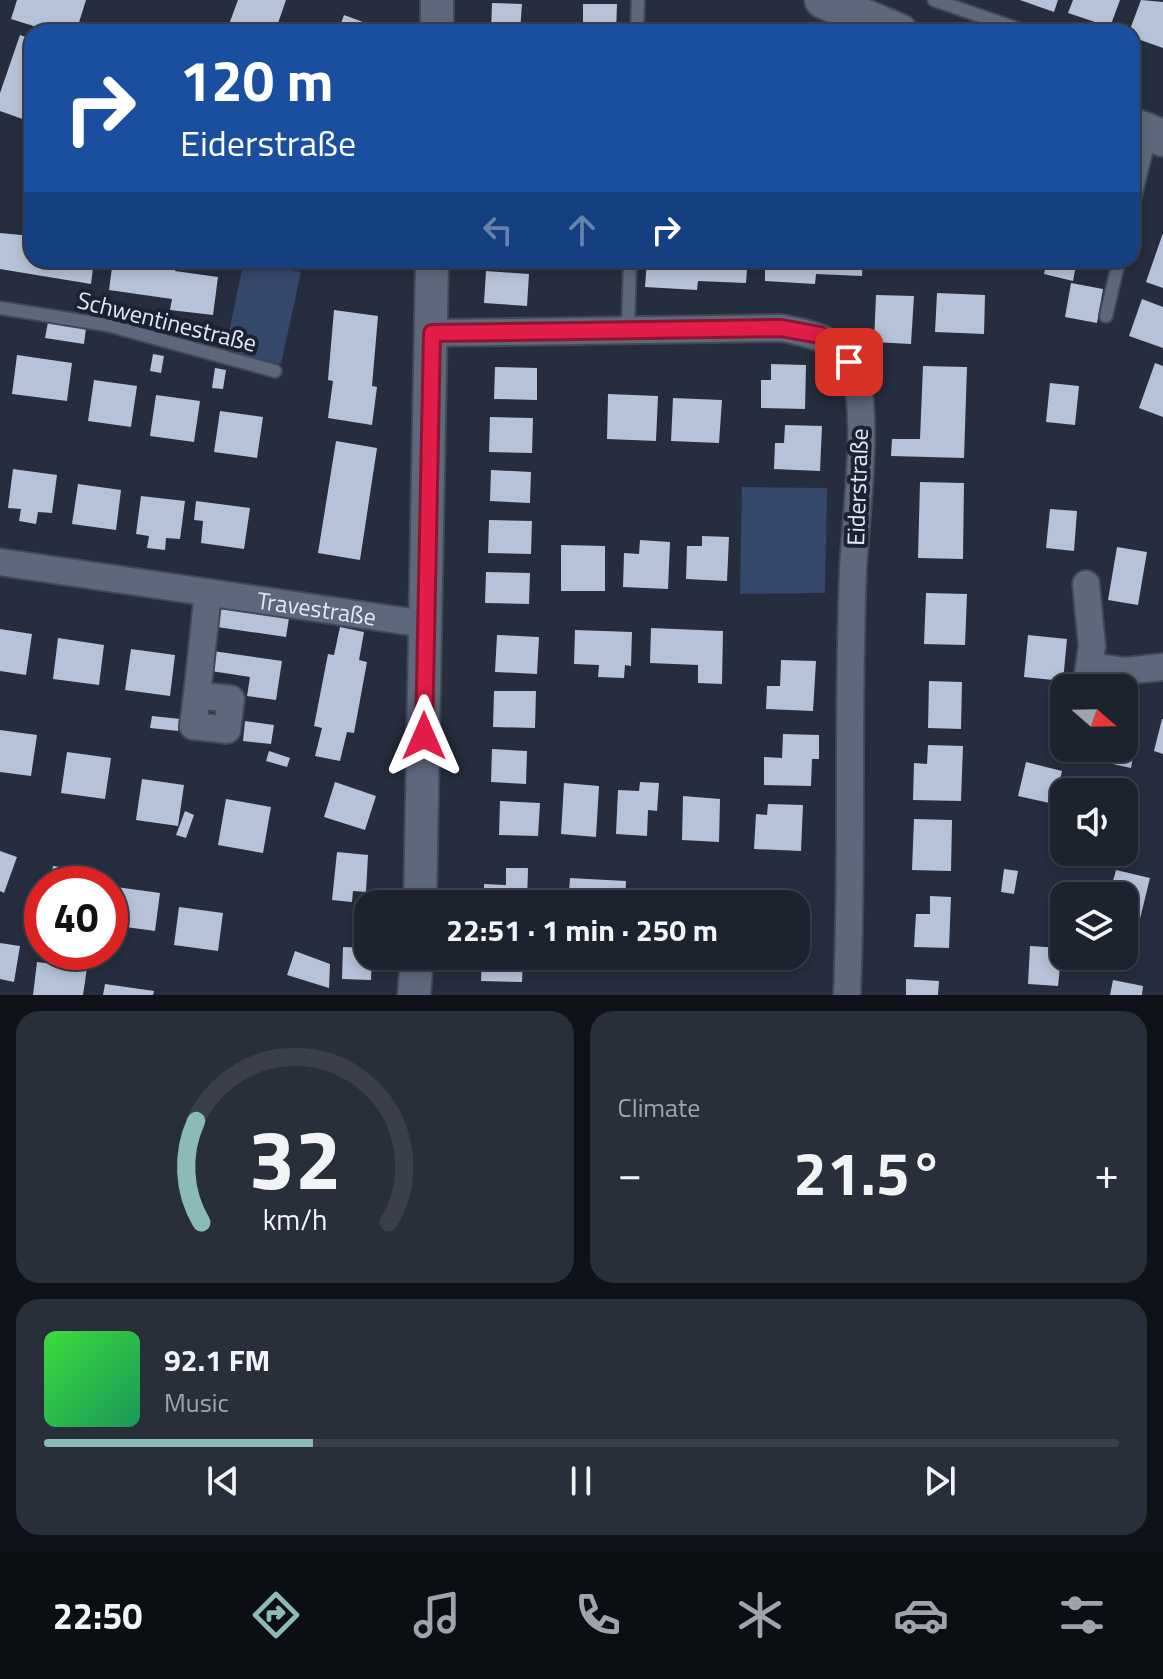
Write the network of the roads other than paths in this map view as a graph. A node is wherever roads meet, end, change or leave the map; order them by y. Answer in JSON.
{"nodes":[{"id":1,"x":437,"y":0,"type":"edge"},
{"id":2,"x":638,"y":0,"type":"edge"},
{"id":3,"x":934,"y":0,"type":"edge"},
{"id":4,"x":832,"y":2,"type":"edge"},
{"id":5,"x":437,"y":24,"type":"edge"},
{"id":6,"x":637,"y":24,"type":"edge"},
{"id":7,"x":881,"y":24,"type":"edge"},
{"id":8,"x":1004,"y":24,"type":"edge"},
{"id":9,"x":1149,"y":132,"type":"edge"},
{"id":10,"x":1140,"y":173,"type":"edge"},
{"id":11,"x":432,"y":268,"type":"edge"},
{"id":12,"x":630,"y":268,"type":"edge"},
{"id":13,"x":1117,"y":268,"type":"edge"},
{"id":14,"x":0,"y":308,"type":"edge"},
{"id":15,"x":1106,"y":316,"type":"dead end"},
{"id":16,"x":628,"y":329,"type":"junction"},
{"id":17,"x":432,"y":333,"type":"junction"},
{"id":18,"x":275,"y":371,"type":"dead end"},
{"id":19,"x":0,"y":562,"type":"edge"},
{"id":20,"x":1086,"y":584,"type":"dead end"},
{"id":21,"x":208,"y":593,"type":"junction"},
{"id":22,"x":425,"y":624,"type":"junction"},
{"id":23,"x":1163,"y":667,"type":"edge"},
{"id":24,"x":1089,"y":674,"type":"edge"},
{"id":25,"x":1107,"y":674,"type":"edge"},
{"id":26,"x":197,"y":695,"type":"dead end"},
{"id":27,"x":420,"y":890,"type":"edge"},
{"id":28,"x":416,"y":970,"type":"edge"},
{"id":29,"x":414,"y":995,"type":"edge"},
{"id":30,"x":847,"y":995,"type":"edge"}],
"edges":[{"from":1,"to":5,"type":"street"},
{"from":2,"to":6,"type":"lane"},
{"from":3,"to":8,"type":"lane"},
{"from":4,"to":7,"type":"main road"},
{"from":9,"to":10,"type":"lane"},
{"from":11,"to":17,"type":"street"},
{"from":12,"to":16,"type":"lane"},
{"from":13,"to":15,"type":"lane"},
{"from":14,"to":18,"type":"lane","name":"Schwentinestraße"},
{"from":16,"to":17,"type":"street","name":"Eiderstraße"},
{"from":16,"to":30,"type":"street","name":"Eiderstraße"},
{"from":17,"to":22,"type":"street"},
{"from":19,"to":21,"type":"street","name":"Travestraße"},
{"from":20,"to":24,"type":"street"},
{"from":21,"to":22,"type":"street","name":"Travestraße"},
{"from":21,"to":26,"type":"street"},
{"from":22,"to":27,"type":"street"},
{"from":23,"to":25,"type":"street"},
{"from":28,"to":29,"type":"street"}]}
